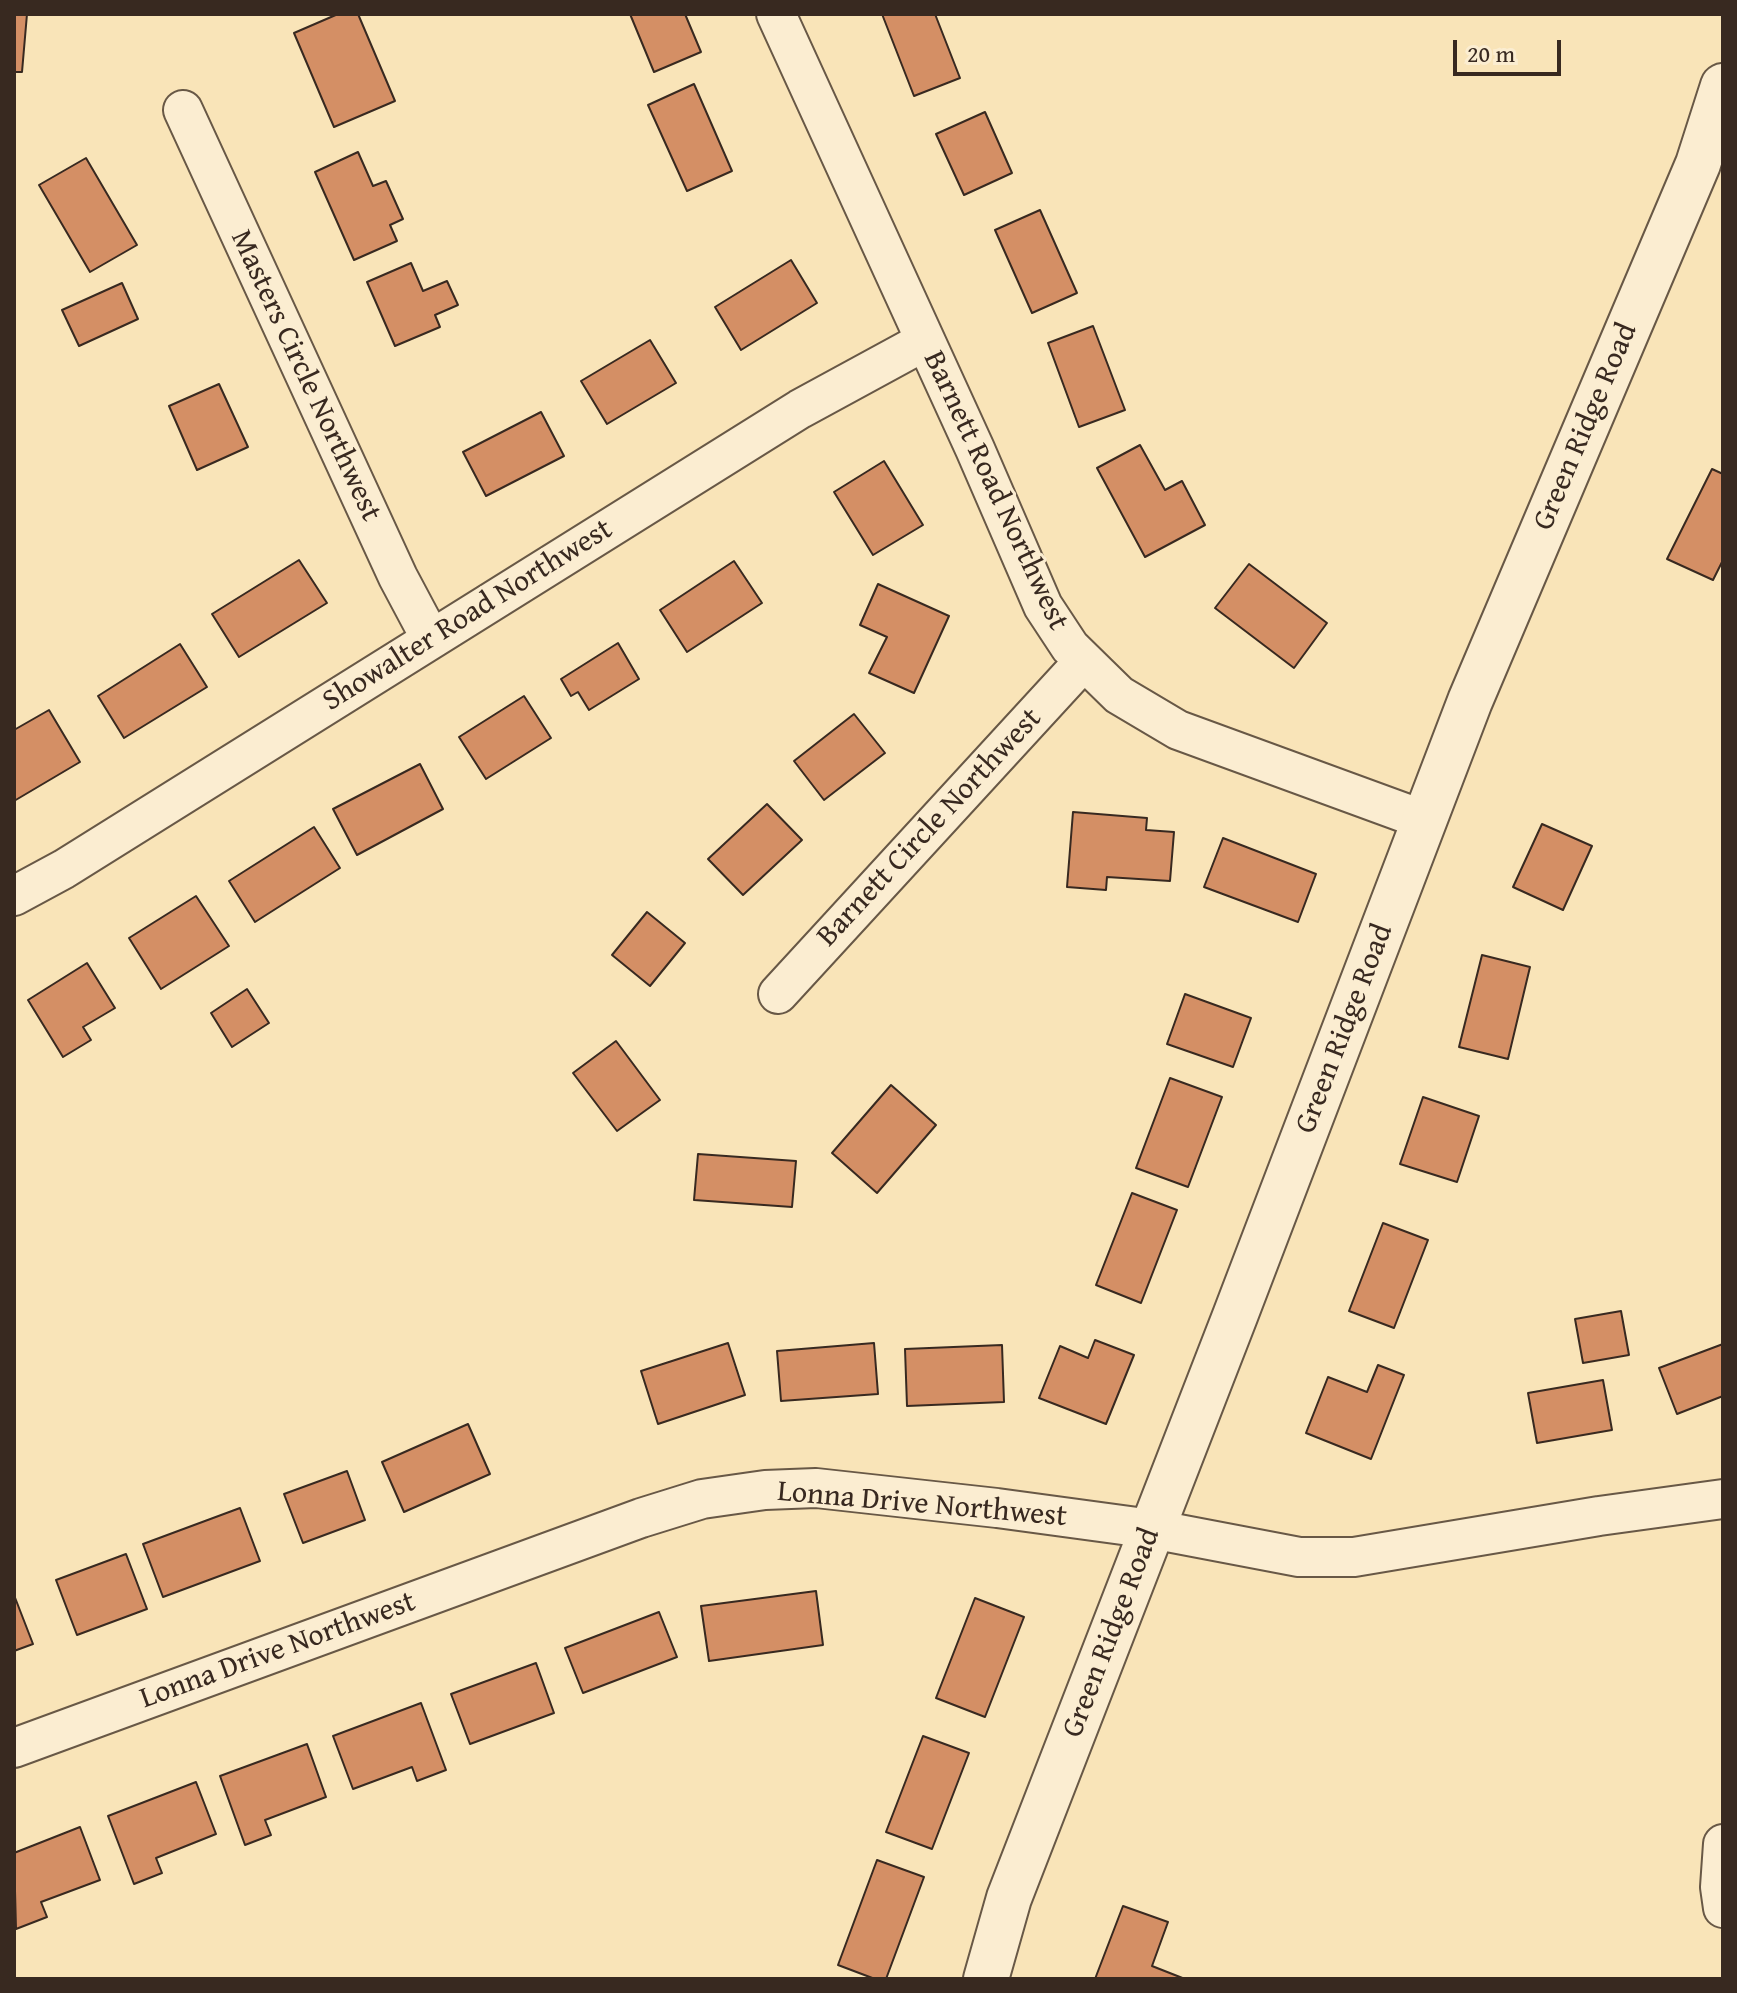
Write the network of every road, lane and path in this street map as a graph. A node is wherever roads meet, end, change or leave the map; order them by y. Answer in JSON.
{"nodes":[{"id":1,"x":776,"y":14,"type":"edge"},
{"id":2,"x":1723,"y":86,"type":"edge"},
{"id":3,"x":183,"y":110,"type":"dead end"},
{"id":4,"x":925,"y":341,"type":"junction"},
{"id":5,"x":431,"y":639,"type":"junction"},
{"id":6,"x":1083,"y":662,"type":"junction"},
{"id":7,"x":1424,"y":820,"type":"junction"},
{"id":8,"x":14,"y":896,"type":"edge"},
{"id":9,"x":778,"y":994,"type":"dead end"},
{"id":10,"x":1723,"y":1499,"type":"edge"},
{"id":11,"x":1152,"y":1529,"type":"junction"},
{"id":12,"x":14,"y":1748,"type":"edge"},
{"id":13,"x":1723,"y":1844,"type":"edge"},
{"id":14,"x":1723,"y":1908,"type":"edge"},
{"id":15,"x":986,"y":1979,"type":"edge"}],
"edges":[{"from":1,"to":4,"type":"street","name":"Barnett Road Northwest"},
{"from":2,"to":7,"type":"street","name":"Green Ridge Road"},
{"from":3,"to":5,"type":"street","name":"Masters Circle Northwest"},
{"from":4,"to":5,"type":"street","name":"Showalter Road Northwest"},
{"from":4,"to":6,"type":"street","name":"Barnett Road Northwest"},
{"from":5,"to":8,"type":"street","name":"Showalter Road Northwest"},
{"from":6,"to":7,"type":"street","name":"Barnett Road Northwest"},
{"from":6,"to":9,"type":"street","name":"Barnett Circle Northwest"},
{"from":7,"to":11,"type":"street","name":"Green Ridge Road"},
{"from":10,"to":11,"type":"street","name":"Lonna Drive Northwest"},
{"from":11,"to":12,"type":"street","name":"Lonna Drive Northwest"},
{"from":11,"to":15,"type":"street","name":"Green Ridge Road"},
{"from":13,"to":14,"type":"street"}]}
